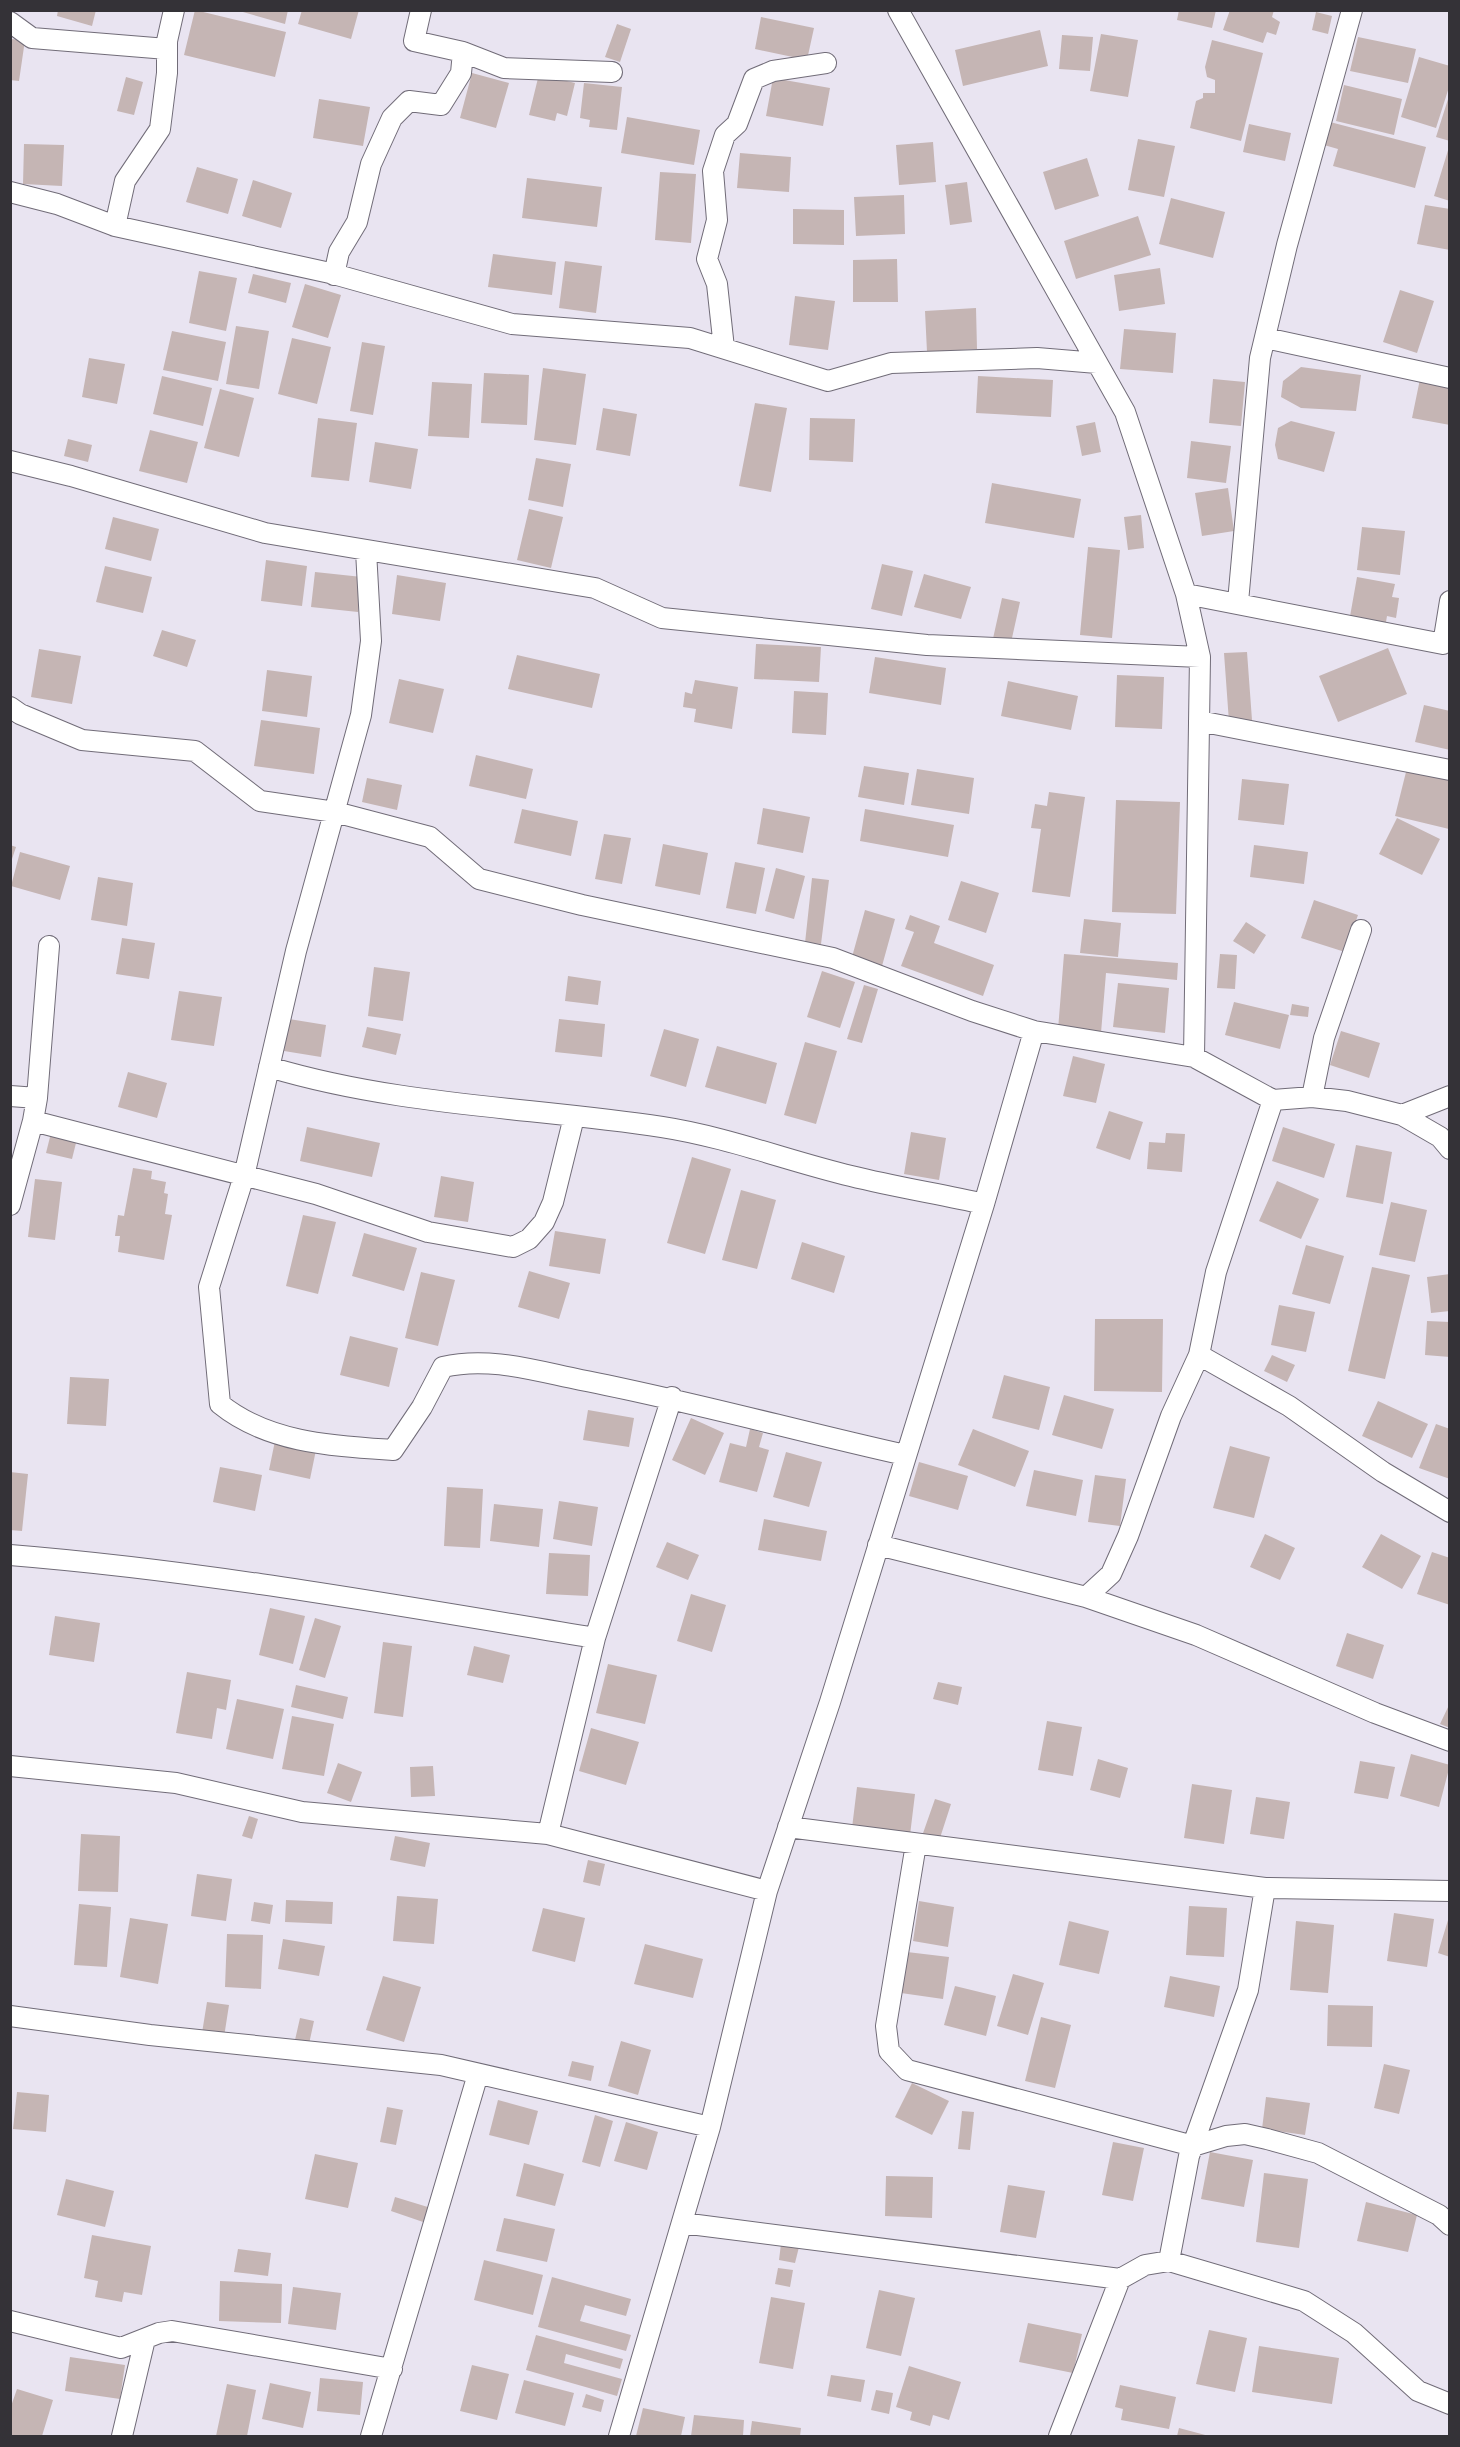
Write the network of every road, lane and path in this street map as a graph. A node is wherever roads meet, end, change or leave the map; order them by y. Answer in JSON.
{"nodes":[{"id":1,"x":174,"y":10,"type":"edge"},
{"id":2,"x":421,"y":10,"type":"edge"},
{"id":3,"x":898,"y":10,"type":"edge"},
{"id":4,"x":1352,"y":10,"type":"edge"},
{"id":5,"x":10,"y":22,"type":"edge"},
{"id":6,"x":167,"y":49,"type":"junction"},
{"id":7,"x":463,"y":52,"type":"junction"},
{"id":8,"x":826,"y":63,"type":"dead end"},
{"id":9,"x":612,"y":72,"type":"dead end"},
{"id":10,"x":10,"y":192,"type":"edge"},
{"id":11,"x":115,"y":226,"type":"junction"},
{"id":12,"x":334,"y":275,"type":"junction"},
{"id":13,"x":1265,"y":338,"type":"junction"},
{"id":14,"x":724,"y":348,"type":"junction"},
{"id":15,"x":1097,"y":363,"type":"junction"},
{"id":16,"x":1449,"y":378,"type":"edge"},
{"id":17,"x":10,"y":461,"type":"edge"},
{"id":18,"x":366,"y":551,"type":"junction"},
{"id":19,"x":1186,"y":594,"type":"junction"},
{"id":20,"x":1449,"y":601,"type":"edge"},
{"id":21,"x":1238,"y":602,"type":"junction"},
{"id":22,"x":1200,"y":657,"type":"junction"},
{"id":23,"x":10,"y":706,"type":"edge"},
{"id":24,"x":1199,"y":721,"type":"junction"},
{"id":25,"x":1449,"y":770,"type":"edge"},
{"id":26,"x":335,"y":812,"type":"junction"},
{"id":27,"x":1361,"y":930,"type":"dead end"},
{"id":28,"x":49,"y":946,"type":"dead end"},
{"id":29,"x":1034,"y":1031,"type":"junction"},
{"id":30,"x":1194,"y":1057,"type":"junction"},
{"id":31,"x":269,"y":1067,"type":"junction"},
{"id":32,"x":10,"y":1096,"type":"edge"},
{"id":33,"x":1449,"y":1096,"type":"edge"},
{"id":34,"x":1312,"y":1097,"type":"junction"},
{"id":35,"x":37,"y":1098,"type":"junction"},
{"id":36,"x":1273,"y":1100,"type":"junction"},
{"id":37,"x":1402,"y":1115,"type":"junction"},
{"id":38,"x":574,"y":1117,"type":"junction"},
{"id":39,"x":33,"y":1121,"type":"junction"},
{"id":40,"x":1449,"y":1149,"type":"edge"},
{"id":41,"x":244,"y":1176,"type":"junction"},
{"id":42,"x":984,"y":1204,"type":"junction"},
{"id":43,"x":10,"y":1205,"type":"edge"},
{"id":44,"x":1199,"y":1355,"type":"junction"},
{"id":45,"x":672,"y":1397,"type":"junction"},
{"id":46,"x":905,"y":1455,"type":"junction"},
{"id":47,"x":1449,"y":1512,"type":"edge"},
{"id":48,"x":878,"y":1545,"type":"junction"},
{"id":49,"x":10,"y":1555,"type":"edge"},
{"id":50,"x":1086,"y":1597,"type":"junction"},
{"id":51,"x":595,"y":1638,"type":"junction"},
{"id":52,"x":1449,"y":1741,"type":"edge"},
{"id":53,"x":10,"y":1766,"type":"edge"},
{"id":54,"x":788,"y":1827,"type":"junction"},
{"id":55,"x":548,"y":1834,"type":"junction"},
{"id":56,"x":916,"y":1844,"type":"junction"},
{"id":57,"x":1264,"y":1888,"type":"junction"},
{"id":58,"x":1449,"y":1891,"type":"edge"},
{"id":59,"x":767,"y":1892,"type":"junction"},
{"id":60,"x":10,"y":2016,"type":"edge"},
{"id":61,"x":477,"y":2074,"type":"junction"},
{"id":62,"x":710,"y":2127,"type":"junction"},
{"id":63,"x":1193,"y":2146,"type":"junction"},
{"id":64,"x":682,"y":2223,"type":"junction"},
{"id":65,"x":1449,"y":2225,"type":"edge"},
{"id":66,"x":1169,"y":2260,"type":"junction"},
{"id":67,"x":1120,"y":2279,"type":"junction"},
{"id":68,"x":10,"y":2321,"type":"edge"},
{"id":69,"x":145,"y":2339,"type":"junction"},
{"id":70,"x":392,"y":2369,"type":"junction"},
{"id":71,"x":1449,"y":2404,"type":"edge"},
{"id":72,"x":122,"y":2436,"type":"edge"},
{"id":73,"x":370,"y":2436,"type":"edge"},
{"id":74,"x":619,"y":2436,"type":"edge"},
{"id":75,"x":1059,"y":2436,"type":"edge"}],
"edges":[{"from":1,"to":6,"type":"street"},
{"from":2,"to":7,"type":"street"},
{"from":3,"to":15,"type":"street"},
{"from":4,"to":13,"type":"street"},
{"from":5,"to":6,"type":"street"},
{"from":6,"to":11,"type":"street"},
{"from":7,"to":9,"type":"street"},
{"from":7,"to":12,"type":"street"},
{"from":8,"to":14,"type":"street"},
{"from":10,"to":11,"type":"street"},
{"from":11,"to":12,"type":"street"},
{"from":12,"to":14,"type":"street"},
{"from":13,"to":16,"type":"street"},
{"from":13,"to":21,"type":"street"},
{"from":14,"to":15,"type":"street"},
{"from":15,"to":19,"type":"street"},
{"from":17,"to":18,"type":"street"},
{"from":18,"to":22,"type":"street"},
{"from":18,"to":26,"type":"street"},
{"from":19,"to":21,"type":"street"},
{"from":19,"to":22,"type":"street"},
{"from":20,"to":21,"type":"street"},
{"from":22,"to":24,"type":"street"},
{"from":23,"to":26,"type":"street"},
{"from":24,"to":25,"type":"street"},
{"from":24,"to":30,"type":"street"},
{"from":26,"to":29,"type":"street"},
{"from":26,"to":31,"type":"street"},
{"from":27,"to":34,"type":"street"},
{"from":28,"to":35,"type":"street"},
{"from":29,"to":30,"type":"street"},
{"from":29,"to":42,"type":"street"},
{"from":30,"to":36,"type":"street"},
{"from":31,"to":38,"type":"street"},
{"from":31,"to":41,"type":"street"},
{"from":32,"to":35,"type":"street"},
{"from":33,"to":37,"type":"street"},
{"from":34,"to":36,"type":"street"},
{"from":34,"to":37,"type":"street"},
{"from":35,"to":39,"type":"street"},
{"from":36,"to":44,"type":"street"},
{"from":37,"to":40,"type":"street"},
{"from":38,"to":41,"type":"street"},
{"from":38,"to":42,"type":"street"},
{"from":39,"to":41,"type":"street"},
{"from":39,"to":43,"type":"street"},
{"from":41,"to":45,"type":"street"},
{"from":42,"to":46,"type":"street"},
{"from":44,"to":47,"type":"street"},
{"from":44,"to":50,"type":"street"},
{"from":45,"to":46,"type":"street"},
{"from":45,"to":51,"type":"street"},
{"from":46,"to":48,"type":"street"},
{"from":48,"to":50,"type":"street"},
{"from":48,"to":54,"type":"street"},
{"from":49,"to":51,"type":"street"},
{"from":50,"to":52,"type":"street"},
{"from":51,"to":55,"type":"street"},
{"from":53,"to":55,"type":"street"},
{"from":54,"to":56,"type":"street"},
{"from":54,"to":59,"type":"street"},
{"from":55,"to":59,"type":"street"},
{"from":56,"to":57,"type":"street"},
{"from":56,"to":63,"type":"street"},
{"from":57,"to":58,"type":"street"},
{"from":57,"to":63,"type":"street"},
{"from":59,"to":62,"type":"street"},
{"from":60,"to":61,"type":"street"},
{"from":61,"to":62,"type":"street"},
{"from":61,"to":70,"type":"street"},
{"from":62,"to":64,"type":"street"},
{"from":63,"to":65,"type":"street"},
{"from":63,"to":66,"type":"street"},
{"from":64,"to":67,"type":"street"},
{"from":64,"to":74,"type":"street"},
{"from":66,"to":67,"type":"street"},
{"from":66,"to":71,"type":"street"},
{"from":67,"to":75,"type":"street"},
{"from":68,"to":69,"type":"street"},
{"from":69,"to":70,"type":"street"},
{"from":69,"to":72,"type":"street"},
{"from":70,"to":73,"type":"street"}]}
